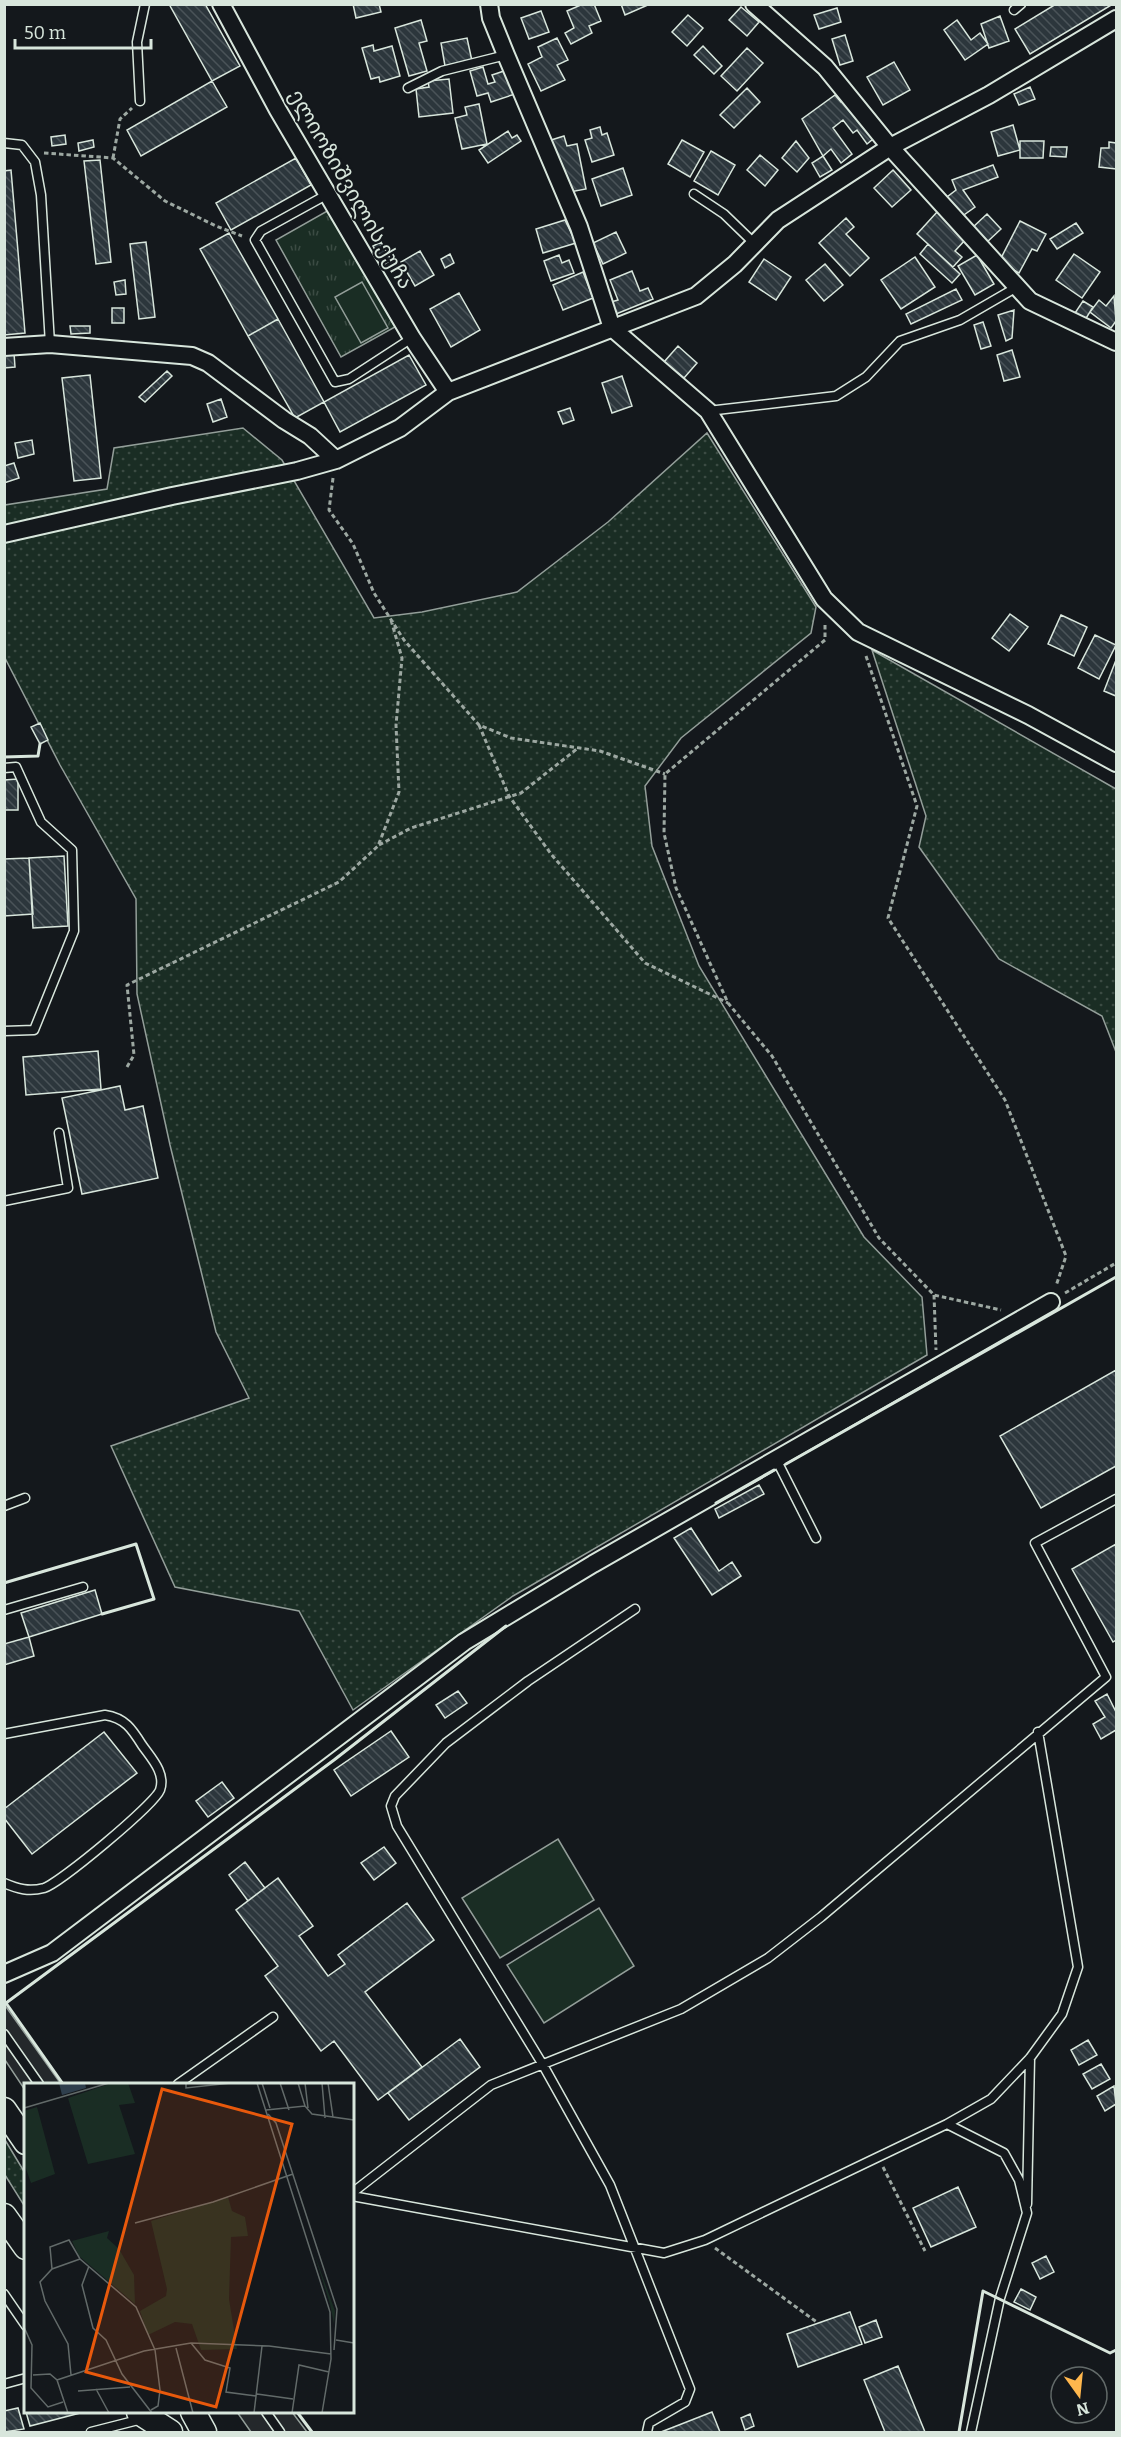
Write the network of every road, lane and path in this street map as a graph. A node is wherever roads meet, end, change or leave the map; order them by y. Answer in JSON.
{"nodes":[{"id":1,"x":145,"y":4,"type":"edge"},
{"id":2,"x":220,"y":4,"type":"edge"},
{"id":3,"x":489,"y":4,"type":"edge"},
{"id":4,"x":754,"y":4,"type":"edge"},
{"id":5,"x":1116,"y":19,"type":"edge"},
{"id":6,"x":506,"y":56,"type":"junction"},
{"id":7,"x":408,"y":88,"type":"dead end"},
{"id":8,"x":140,"y":100,"type":"joint"},
{"id":9,"x":4,"y":143,"type":"edge"},
{"id":10,"x":890,"y":147,"type":"junction"},
{"id":11,"x":28,"y":153,"type":"junction"},
{"id":12,"x":113,"y":158,"type":"junction"},
{"id":13,"x":328,"y":194,"type":"junction"},
{"id":14,"x":694,"y":194,"type":"dead end"},
{"id":15,"x":255,"y":240,"type":"junction"},
{"id":16,"x":755,"y":244,"type":"junction"},
{"id":17,"x":1017,"y":287,"type":"junction"},
{"id":18,"x":612,"y":328,"type":"junction"},
{"id":19,"x":412,"y":338,"type":"junction"},
{"id":20,"x":1116,"y":342,"type":"edge"},
{"id":21,"x":50,"y":344,"type":"junction"},
{"id":22,"x":4,"y":347,"type":"edge"},
{"id":23,"x":448,"y":392,"type":"junction"},
{"id":24,"x":708,"y":411,"type":"junction"},
{"id":25,"x":336,"y":460,"type":"junction"},
{"id":26,"x":4,"y":534,"type":"edge"},
{"id":27,"x":824,"y":599,"type":"junction"},
{"id":28,"x":391,"y":620,"type":"junction"},
{"id":29,"x":858,"y":632,"type":"junction"},
{"id":30,"x":479,"y":725,"type":"junction"},
{"id":31,"x":578,"y":748,"type":"junction"},
{"id":32,"x":1116,"y":763,"type":"edge"},
{"id":33,"x":4,"y":768,"type":"edge"},
{"id":34,"x":665,"y":774,"type":"junction"},
{"id":35,"x":509,"y":796,"type":"junction"},
{"id":36,"x":378,"y":846,"type":"junction"},
{"id":37,"x":728,"y":1003,"type":"junction"},
{"id":38,"x":4,"y":1031,"type":"edge"},
{"id":39,"x":127,"y":1067,"type":"dead end"},
{"id":40,"x":59,"y":1133,"type":"dead end"},
{"id":41,"x":4,"y":1201,"type":"edge"},
{"id":42,"x":1116,"y":1263,"type":"edge"},
{"id":43,"x":934,"y":1294,"type":"junction"},
{"id":44,"x":1051,"y":1302,"type":"junction"},
{"id":45,"x":1026,"y":1316,"type":"junction"},
{"id":46,"x":937,"y":1367,"type":"junction"},
{"id":47,"x":776,"y":1459,"type":"junction"},
{"id":48,"x":25,"y":1498,"type":"dead end"},
{"id":49,"x":1116,"y":1499,"type":"edge"},
{"id":50,"x":4,"y":1506,"type":"edge"},
{"id":51,"x":816,"y":1538,"type":"dead end"},
{"id":52,"x":84,"y":1587,"type":"dead end"},
{"id":53,"x":635,"y":1609,"type":"dead end"},
{"id":54,"x":4,"y":1610,"type":"edge"},
{"id":55,"x":1038,"y":1732,"type":"junction"},
{"id":56,"x":4,"y":1734,"type":"edge"},
{"id":57,"x":4,"y":1882,"type":"edge"},
{"id":58,"x":4,"y":1974,"type":"edge"},
{"id":59,"x":273,"y":2017,"type":"dead end"},
{"id":60,"x":4,"y":2034,"type":"edge"},
{"id":61,"x":1030,"y":2058,"type":"junction"},
{"id":62,"x":543,"y":2065,"type":"junction"},
{"id":63,"x":38,"y":2083,"type":"edge"},
{"id":64,"x":181,"y":2083,"type":"edge"},
{"id":65,"x":4,"y":2110,"type":"edge"},
{"id":66,"x":947,"y":2124,"type":"junction"},
{"id":67,"x":24,"y":2139,"type":"edge"},
{"id":68,"x":878,"y":2158,"type":"junction"},
{"id":69,"x":354,"y":2192,"type":"edge"},
{"id":70,"x":354,"y":2194,"type":"edge"},
{"id":71,"x":1027,"y":2213,"type":"junction"},
{"id":72,"x":4,"y":2216,"type":"edge"},
{"id":73,"x":705,"y":2240,"type":"junction"},
{"id":74,"x":24,"y":2244,"type":"edge"},
{"id":75,"x":637,"y":2250,"type":"junction"},
{"id":76,"x":925,"y":2251,"type":"dead end"},
{"id":77,"x":4,"y":2294,"type":"edge"},
{"id":78,"x":24,"y":2323,"type":"edge"},
{"id":79,"x":818,"y":2323,"type":"dead end"},
{"id":80,"x":24,"y":2379,"type":"edge"},
{"id":81,"x":4,"y":2384,"type":"edge"},
{"id":82,"x":194,"y":2413,"type":"edge"},
{"id":83,"x":267,"y":2413,"type":"edge"},
{"id":84,"x":144,"y":2414,"type":"edge"},
{"id":85,"x":91,"y":2433,"type":"edge"},
{"id":86,"x":170,"y":2433,"type":"edge"},
{"id":87,"x":204,"y":2433,"type":"edge"},
{"id":88,"x":280,"y":2433,"type":"edge"},
{"id":89,"x":647,"y":2433,"type":"edge"},
{"id":90,"x":971,"y":2433,"type":"edge"}],
"edges":[{"from":1,"to":8,"type":"lane"},
{"from":2,"to":13,"type":"street","name":"ელიოზიშვილის ქუჩა"},
{"from":3,"to":6,"type":"street"},
{"from":4,"to":10,"type":"street"},
{"from":5,"to":10,"type":"street"},
{"from":6,"to":7,"type":"lane"},
{"from":6,"to":18,"type":"street"},
{"from":8,"to":12,"type":"path"},
{"from":9,"to":11,"type":"lane"},
{"from":10,"to":16,"type":"street"},
{"from":10,"to":17,"type":"street"},
{"from":11,"to":12,"type":"path"},
{"from":11,"to":21,"type":"lane"},
{"from":12,"to":15,"type":"path"},
{"from":13,"to":15,"type":"lane"},
{"from":13,"to":19,"type":"street","name":"ელიოზიშვილის ქუჩა"},
{"from":14,"to":16,"type":"lane"},
{"from":15,"to":19,"type":"lane"},
{"from":16,"to":18,"type":"street"},
{"from":17,"to":20,"type":"street"},
{"from":17,"to":24,"type":"lane"},
{"from":18,"to":23,"type":"street"},
{"from":18,"to":24,"type":"street"},
{"from":19,"to":23,"type":"street","name":"ელიოზიშვილის ქუჩა"},
{"from":21,"to":22,"type":"street"},
{"from":21,"to":25,"type":"street"},
{"from":23,"to":25,"type":"street"},
{"from":24,"to":27,"type":"street"},
{"from":25,"to":26,"type":"street"},
{"from":25,"to":28,"type":"path"},
{"from":27,"to":29,"type":"street"},
{"from":27,"to":34,"type":"path"},
{"from":28,"to":30,"type":"path"},
{"from":28,"to":36,"type":"path"},
{"from":29,"to":32,"type":"street"},
{"from":29,"to":44,"type":"path"},
{"from":30,"to":31,"type":"path"},
{"from":30,"to":35,"type":"path"},
{"from":31,"to":34,"type":"path"},
{"from":31,"to":35,"type":"path"},
{"from":33,"to":38,"type":"lane"},
{"from":34,"to":37,"type":"path"},
{"from":35,"to":36,"type":"path"},
{"from":35,"to":37,"type":"path"},
{"from":36,"to":39,"type":"path"},
{"from":37,"to":43,"type":"path"},
{"from":40,"to":41,"type":"lane"},
{"from":42,"to":44,"type":"path"},
{"from":43,"to":45,"type":"path"},
{"from":43,"to":46,"type":"path"},
{"from":44,"to":45,"type":"street"},
{"from":45,"to":46,"type":"street"},
{"from":46,"to":47,"type":"street"},
{"from":47,"to":51,"type":"lane"},
{"from":47,"to":58,"type":"street"},
{"from":48,"to":50,"type":"lane"},
{"from":49,"to":55,"type":"lane"},
{"from":52,"to":54,"type":"lane"},
{"from":53,"to":62,"type":"lane"},
{"from":55,"to":61,"type":"lane"},
{"from":55,"to":62,"type":"lane"},
{"from":56,"to":57,"type":"lane"},
{"from":59,"to":64,"type":"lane"},
{"from":60,"to":63,"type":"lane"},
{"from":61,"to":66,"type":"lane"},
{"from":61,"to":71,"type":"lane"},
{"from":62,"to":69,"type":"lane"},
{"from":62,"to":75,"type":"lane"},
{"from":65,"to":67,"type":"main road"},
{"from":66,"to":68,"type":"lane"},
{"from":66,"to":71,"type":"lane"},
{"from":68,"to":73,"type":"lane"},
{"from":68,"to":76,"type":"path"},
{"from":70,"to":75,"type":"lane"},
{"from":71,"to":90,"type":"lane"},
{"from":72,"to":74,"type":"main road"},
{"from":73,"to":75,"type":"lane"},
{"from":73,"to":79,"type":"path"},
{"from":75,"to":89,"type":"lane"},
{"from":77,"to":78,"type":"lane"},
{"from":80,"to":81,"type":"lane"},
{"from":82,"to":87,"type":"main road"},
{"from":83,"to":88,"type":"lane"},
{"from":84,"to":85,"type":"lane"},
{"from":84,"to":86,"type":"main road"}]}
